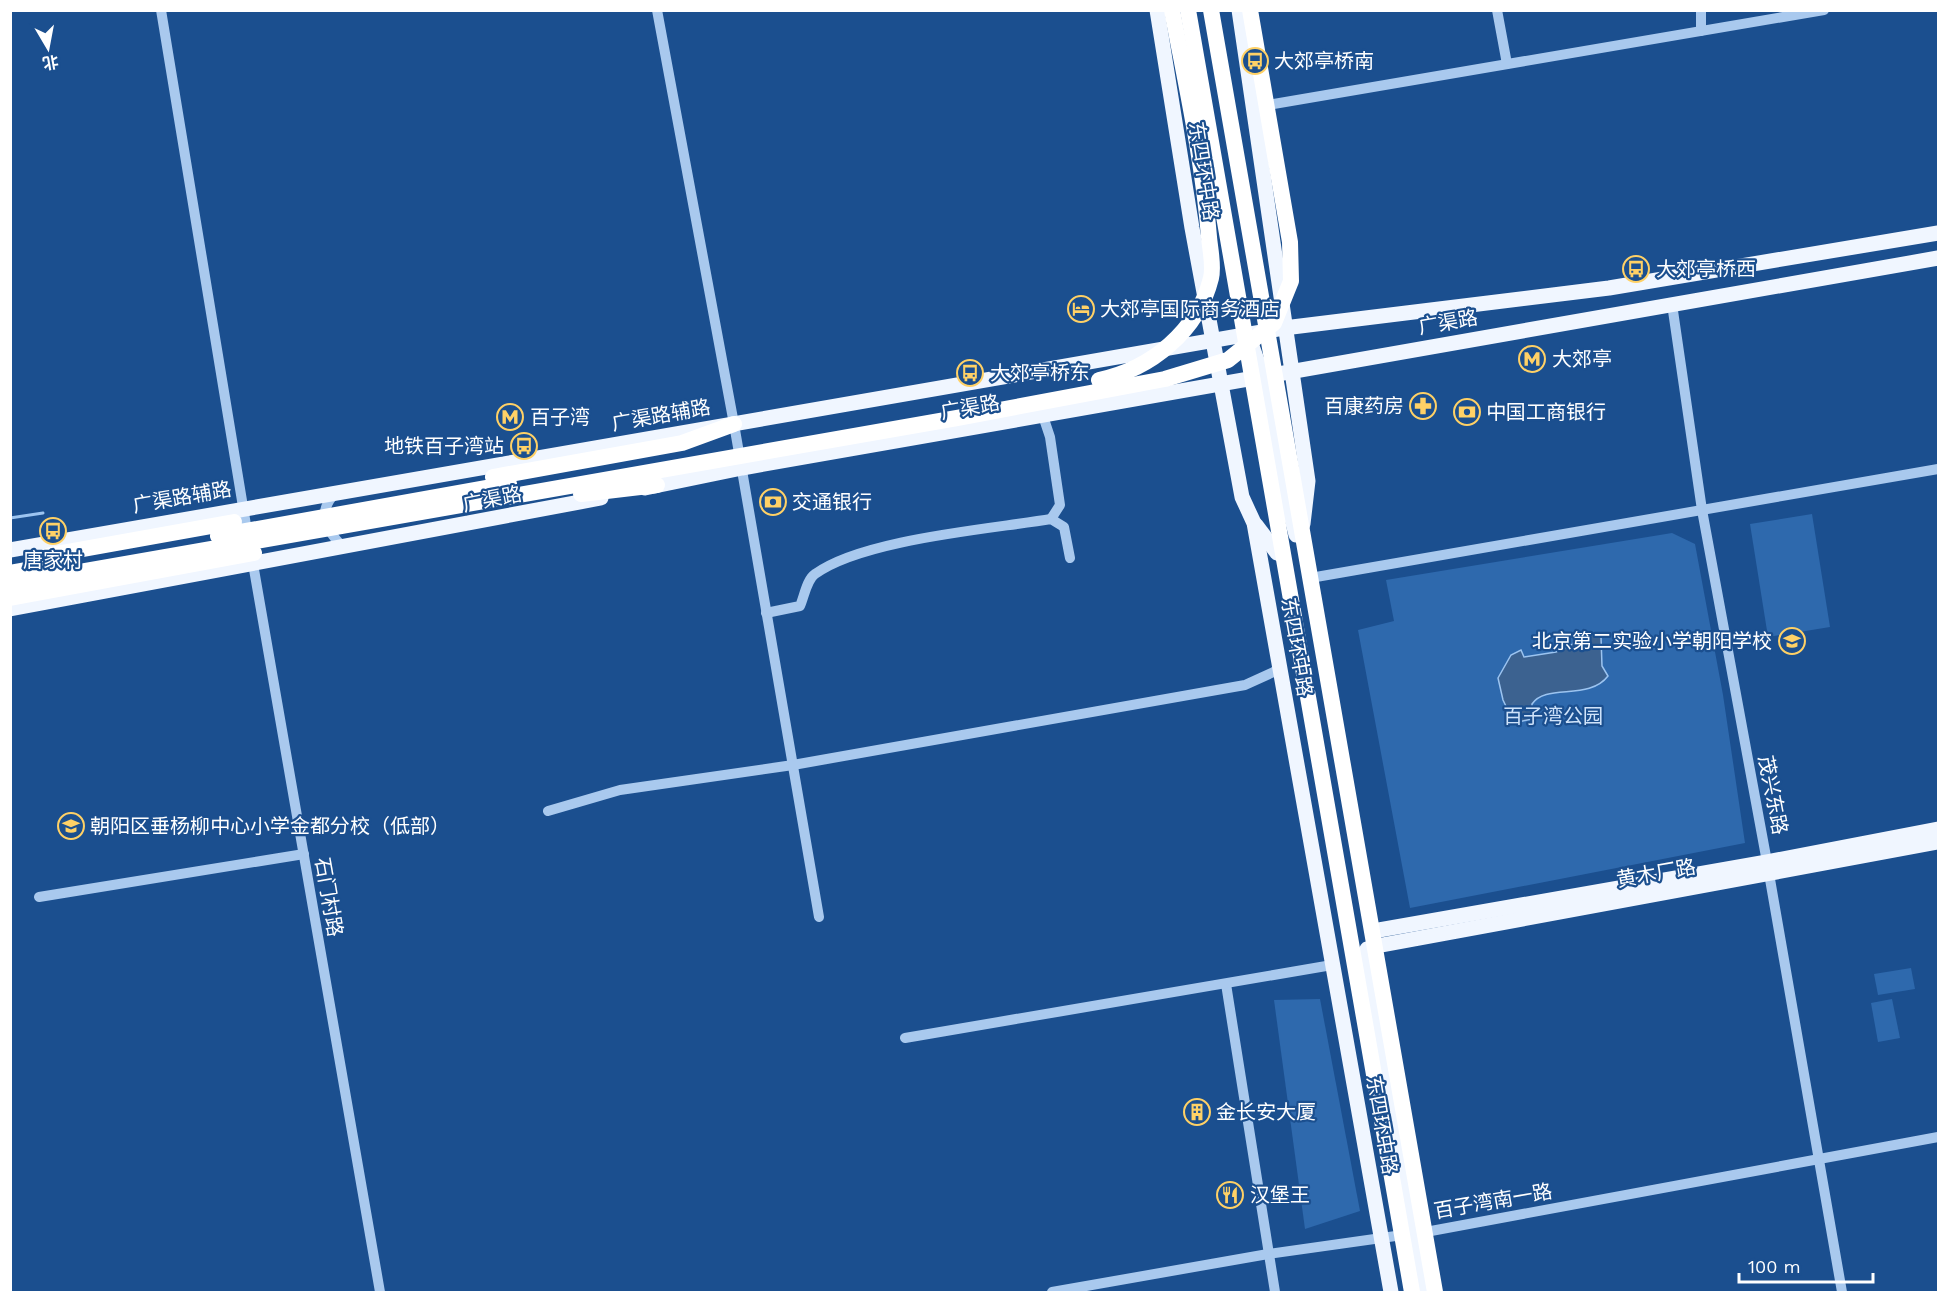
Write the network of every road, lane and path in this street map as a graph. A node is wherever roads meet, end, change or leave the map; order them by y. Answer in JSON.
{"nodes":[{"id":1,"x":161,"y":10,"type":"edge"},
{"id":2,"x":657,"y":10,"type":"edge"},
{"id":3,"x":1157,"y":10,"type":"edge"},
{"id":4,"x":1172,"y":10,"type":"edge"},
{"id":5,"x":1188,"y":10,"type":"edge"},
{"id":6,"x":1211,"y":10,"type":"edge"},
{"id":7,"x":1239,"y":10,"type":"edge"},
{"id":8,"x":1250,"y":10,"type":"edge"},
{"id":9,"x":1497,"y":10,"type":"edge"},
{"id":10,"x":1701,"y":10,"type":"edge"},
{"id":11,"x":1824,"y":10,"type":"edge"},
{"id":12,"x":1701,"y":31,"type":"junction"},
{"id":13,"x":1507,"y":64,"type":"junction"},
{"id":14,"x":1253,"y":107,"type":"junction"},
{"id":15,"x":1938,"y":233,"type":"edge"},
{"id":16,"x":1938,"y":258,"type":"edge"},
{"id":17,"x":1672,"y":304,"type":"junction"},
{"id":18,"x":1284,"y":328,"type":"junction"},
{"id":19,"x":1248,"y":334,"type":"junction"},
{"id":20,"x":1213,"y":342,"type":"junction"},
{"id":21,"x":1251,"y":359,"type":"junction"},
{"id":22,"x":1218,"y":366,"type":"junction"},
{"id":23,"x":1290,"y":372,"type":"junction"},
{"id":24,"x":1263,"y":377,"type":"junction"},
{"id":25,"x":1153,"y":378,"type":"junction"},
{"id":26,"x":1247,"y":380,"type":"junction"},
{"id":27,"x":1221,"y":384,"type":"junction"},
{"id":28,"x":1110,"y":404,"type":"junction"},
{"id":29,"x":1043,"y":416,"type":"joint"},
{"id":30,"x":734,"y":424,"type":"junction"},
{"id":31,"x":1278,"y":464,"type":"junction"},
{"id":32,"x":1262,"y":467,"type":"junction"},
{"id":33,"x":741,"y":468,"type":"junction"},
{"id":34,"x":1938,"y":469,"type":"edge"},
{"id":35,"x":657,"y":485,"type":"junction"},
{"id":36,"x":336,"y":491,"type":"junction"},
{"id":37,"x":243,"y":508,"type":"junction"},
{"id":38,"x":1702,"y":510,"type":"junction"},
{"id":39,"x":1305,"y":512,"type":"junction"},
{"id":40,"x":1052,"y":519,"type":"junction"},
{"id":41,"x":1254,"y":523,"type":"junction"},
{"id":42,"x":153,"y":524,"type":"junction"},
{"id":43,"x":343,"y":547,"type":"junction"},
{"id":44,"x":1299,"y":548,"type":"junction"},
{"id":45,"x":10,"y":550,"type":"edge"},
{"id":46,"x":1277,"y":553,"type":"junction"},
{"id":47,"x":1070,"y":558,"type":"dead end"},
{"id":48,"x":10,"y":562,"type":"edge"},
{"id":49,"x":253,"y":564,"type":"junction"},
{"id":50,"x":10,"y":573,"type":"edge"},
{"id":51,"x":1316,"y":577,"type":"junction"},
{"id":52,"x":164,"y":580,"type":"junction"},
{"id":53,"x":10,"y":587,"type":"edge"},
{"id":54,"x":10,"y":598,"type":"edge"},
{"id":55,"x":10,"y":609,"type":"edge"},
{"id":56,"x":766,"y":613,"type":"junction"},
{"id":57,"x":1280,"y":669,"type":"junction"},
{"id":58,"x":793,"y":765,"type":"junction"},
{"id":59,"x":548,"y":811,"type":"dead end"},
{"id":60,"x":1938,"y":829,"type":"edge"},
{"id":61,"x":1938,"y":842,"type":"edge"},
{"id":62,"x":304,"y":854,"type":"junction"},
{"id":63,"x":1768,"y":868,"type":"junction"},
{"id":64,"x":39,"y":897,"type":"dead end"},
{"id":65,"x":819,"y":917,"type":"dead end"},
{"id":66,"x":1380,"y":937,"type":"junction"},
{"id":67,"x":1332,"y":965,"type":"junction"},
{"id":68,"x":1226,"y":984,"type":"junction"},
{"id":69,"x":905,"y":1038,"type":"dead end"},
{"id":70,"x":1938,"y":1137,"type":"edge"},
{"id":71,"x":1818,"y":1159,"type":"junction"},
{"id":72,"x":1431,"y":1231,"type":"junction"},
{"id":73,"x":1415,"y":1233,"type":"junction"},
{"id":74,"x":1389,"y":1237,"type":"junction"},
{"id":75,"x":1268,"y":1254,"type":"junction"},
{"id":76,"x":380,"y":1293,"type":"edge"},
{"id":77,"x":1052,"y":1293,"type":"edge"},
{"id":78,"x":1275,"y":1293,"type":"edge"},
{"id":79,"x":1391,"y":1293,"type":"edge"},
{"id":80,"x":1407,"y":1293,"type":"edge"},
{"id":81,"x":1412,"y":1293,"type":"edge"},
{"id":82,"x":1424,"y":1293,"type":"edge"},
{"id":83,"x":1435,"y":1293,"type":"edge"},
{"id":84,"x":1441,"y":1293,"type":"edge"},
{"id":85,"x":1842,"y":1293,"type":"edge"}],
"edges":[{"from":1,"to":37,"type":"street","name":"石门村路"},
{"from":2,"to":30,"type":"street"},
{"from":3,"to":20,"type":"main road","name":"东四环中路"},
{"from":4,"to":50,"type":"highway","name":"广渠路"},
{"from":5,"to":81,"type":"highway","name":"东四环中路"},
{"from":6,"to":83,"type":"highway","name":"东四环中路"},
{"from":7,"to":14,"type":"main road","name":"东四环中路"},
{"from":8,"to":53,"type":"highway","name":"广渠路"},
{"from":9,"to":13,"type":"street"},
{"from":10,"to":12,"type":"street"},
{"from":11,"to":12,"type":"street"},
{"from":12,"to":13,"type":"street"},
{"from":13,"to":14,"type":"street"},
{"from":14,"to":18,"type":"main road","name":"东四环中路"},
{"from":15,"to":18,"type":"main road","name":"广渠路"},
{"from":16,"to":17,"type":"main road","name":"广渠路"},
{"from":17,"to":23,"type":"main road","name":"广渠路"},
{"from":17,"to":38,"type":"street","name":"茂兴东路"},
{"from":18,"to":19,"type":"main road","name":"广渠路"},
{"from":18,"to":21,"type":"main road"},
{"from":18,"to":23,"type":"main road","name":"东四环中路"},
{"from":19,"to":20,"type":"main road","name":"广渠路"},
{"from":19,"to":21,"type":"main road","name":"东四环中路"},
{"from":20,"to":22,"type":"main road","name":"东四环中路"},
{"from":20,"to":30,"type":"main road","name":"广渠路辅路"},
{"from":21,"to":22,"type":"main road"},
{"from":21,"to":24,"type":"main road","name":"东四环中路"},
{"from":21,"to":26,"type":"main road","name":"东四环中路"},
{"from":22,"to":25,"type":"main road"},
{"from":22,"to":27,"type":"main road","name":"东四环中路"},
{"from":23,"to":24,"type":"main road","name":"广渠路"},
{"from":23,"to":39,"type":"main road","name":"东四环中路"},
{"from":24,"to":26,"type":"main road","name":"广渠路"},
{"from":24,"to":31,"type":"main road","name":"东四环中路"},
{"from":25,"to":28,"type":"main road"},
{"from":25,"to":29,"type":"main road"},
{"from":26,"to":27,"type":"main road","name":"广渠路"},
{"from":26,"to":32,"type":"main road","name":"东四环中路"},
{"from":27,"to":28,"type":"main road","name":"广渠路"},
{"from":27,"to":41,"type":"main road","name":"东四环中路"},
{"from":28,"to":33,"type":"main road","name":"广渠路"},
{"from":29,"to":40,"type":"street"},
{"from":30,"to":33,"type":"street"},
{"from":30,"to":36,"type":"main road","name":"广渠路辅路"},
{"from":30,"to":48,"type":"highway"},
{"from":31,"to":32,"type":"main road"},
{"from":31,"to":44,"type":"main road","name":"东四环中路"},
{"from":32,"to":46,"type":"main road","name":"东四环中路"},
{"from":33,"to":35,"type":"main road","name":"广渠路"},
{"from":33,"to":56,"type":"street"},
{"from":34,"to":38,"type":"street"},
{"from":35,"to":43,"type":"main road","name":"广渠路"},
{"from":35,"to":54,"type":"highway"},
{"from":36,"to":37,"type":"main road","name":"广渠路辅路"},
{"from":36,"to":43,"type":"street"},
{"from":37,"to":42,"type":"main road","name":"广渠路辅路"},
{"from":37,"to":49,"type":"street","name":"石门村路"},
{"from":38,"to":51,"type":"street"},
{"from":38,"to":63,"type":"street","name":"茂兴东路"},
{"from":39,"to":44,"type":"main road"},
{"from":39,"to":51,"type":"street","name":"东四环中路"},
{"from":40,"to":47,"type":"street"},
{"from":40,"to":56,"type":"street"},
{"from":41,"to":46,"type":"main road"},
{"from":41,"to":57,"type":"main road","name":"东四环中路"},
{"from":42,"to":45,"type":"main road","name":"广渠路辅路"},
{"from":42,"to":52,"type":"street"},
{"from":43,"to":49,"type":"main road","name":"广渠路"},
{"from":44,"to":73,"type":"main road","name":"东四环中路"},
{"from":46,"to":74,"type":"main road","name":"东四环中路"},
{"from":49,"to":52,"type":"main road","name":"广渠路"},
{"from":49,"to":62,"type":"street","name":"石门村路"},
{"from":51,"to":66,"type":"street","name":"东四环中路"},
{"from":52,"to":55,"type":"main road","name":"广渠路"},
{"from":56,"to":58,"type":"street"},
{"from":57,"to":58,"type":"street"},
{"from":57,"to":67,"type":"main road","name":"东四环中路"},
{"from":58,"to":59,"type":"street"},
{"from":58,"to":65,"type":"street"},
{"from":60,"to":63,"type":"main road"},
{"from":61,"to":63,"type":"main road"},
{"from":62,"to":64,"type":"street"},
{"from":62,"to":76,"type":"street","name":"石门村路"},
{"from":63,"to":66,"type":"main road"},
{"from":63,"to":71,"type":"street","name":"茂兴东路"},
{"from":66,"to":72,"type":"street","name":"东四环中路"},
{"from":67,"to":68,"type":"street"},
{"from":67,"to":74,"type":"main road","name":"东四环中路"},
{"from":68,"to":69,"type":"street"},
{"from":68,"to":75,"type":"street"},
{"from":70,"to":71,"type":"street","name":"百子湾南一路"},
{"from":71,"to":72,"type":"street","name":"百子湾南一路"},
{"from":71,"to":85,"type":"street","name":"茂兴东路"},
{"from":72,"to":73,"type":"street","name":"百子湾南一路"},
{"from":72,"to":84,"type":"street","name":"东四环中路"},
{"from":73,"to":74,"type":"street","name":"百子湾南一路"},
{"from":73,"to":82,"type":"main road","name":"东四环中路"},
{"from":74,"to":75,"type":"street","name":"百子湾南一路"},
{"from":74,"to":79,"type":"main road","name":"东四环中路"},
{"from":74,"to":80,"type":"main road","name":"东四环中路"},
{"from":75,"to":77,"type":"street","name":"百子湾南一路"},
{"from":75,"to":78,"type":"street"}]}
